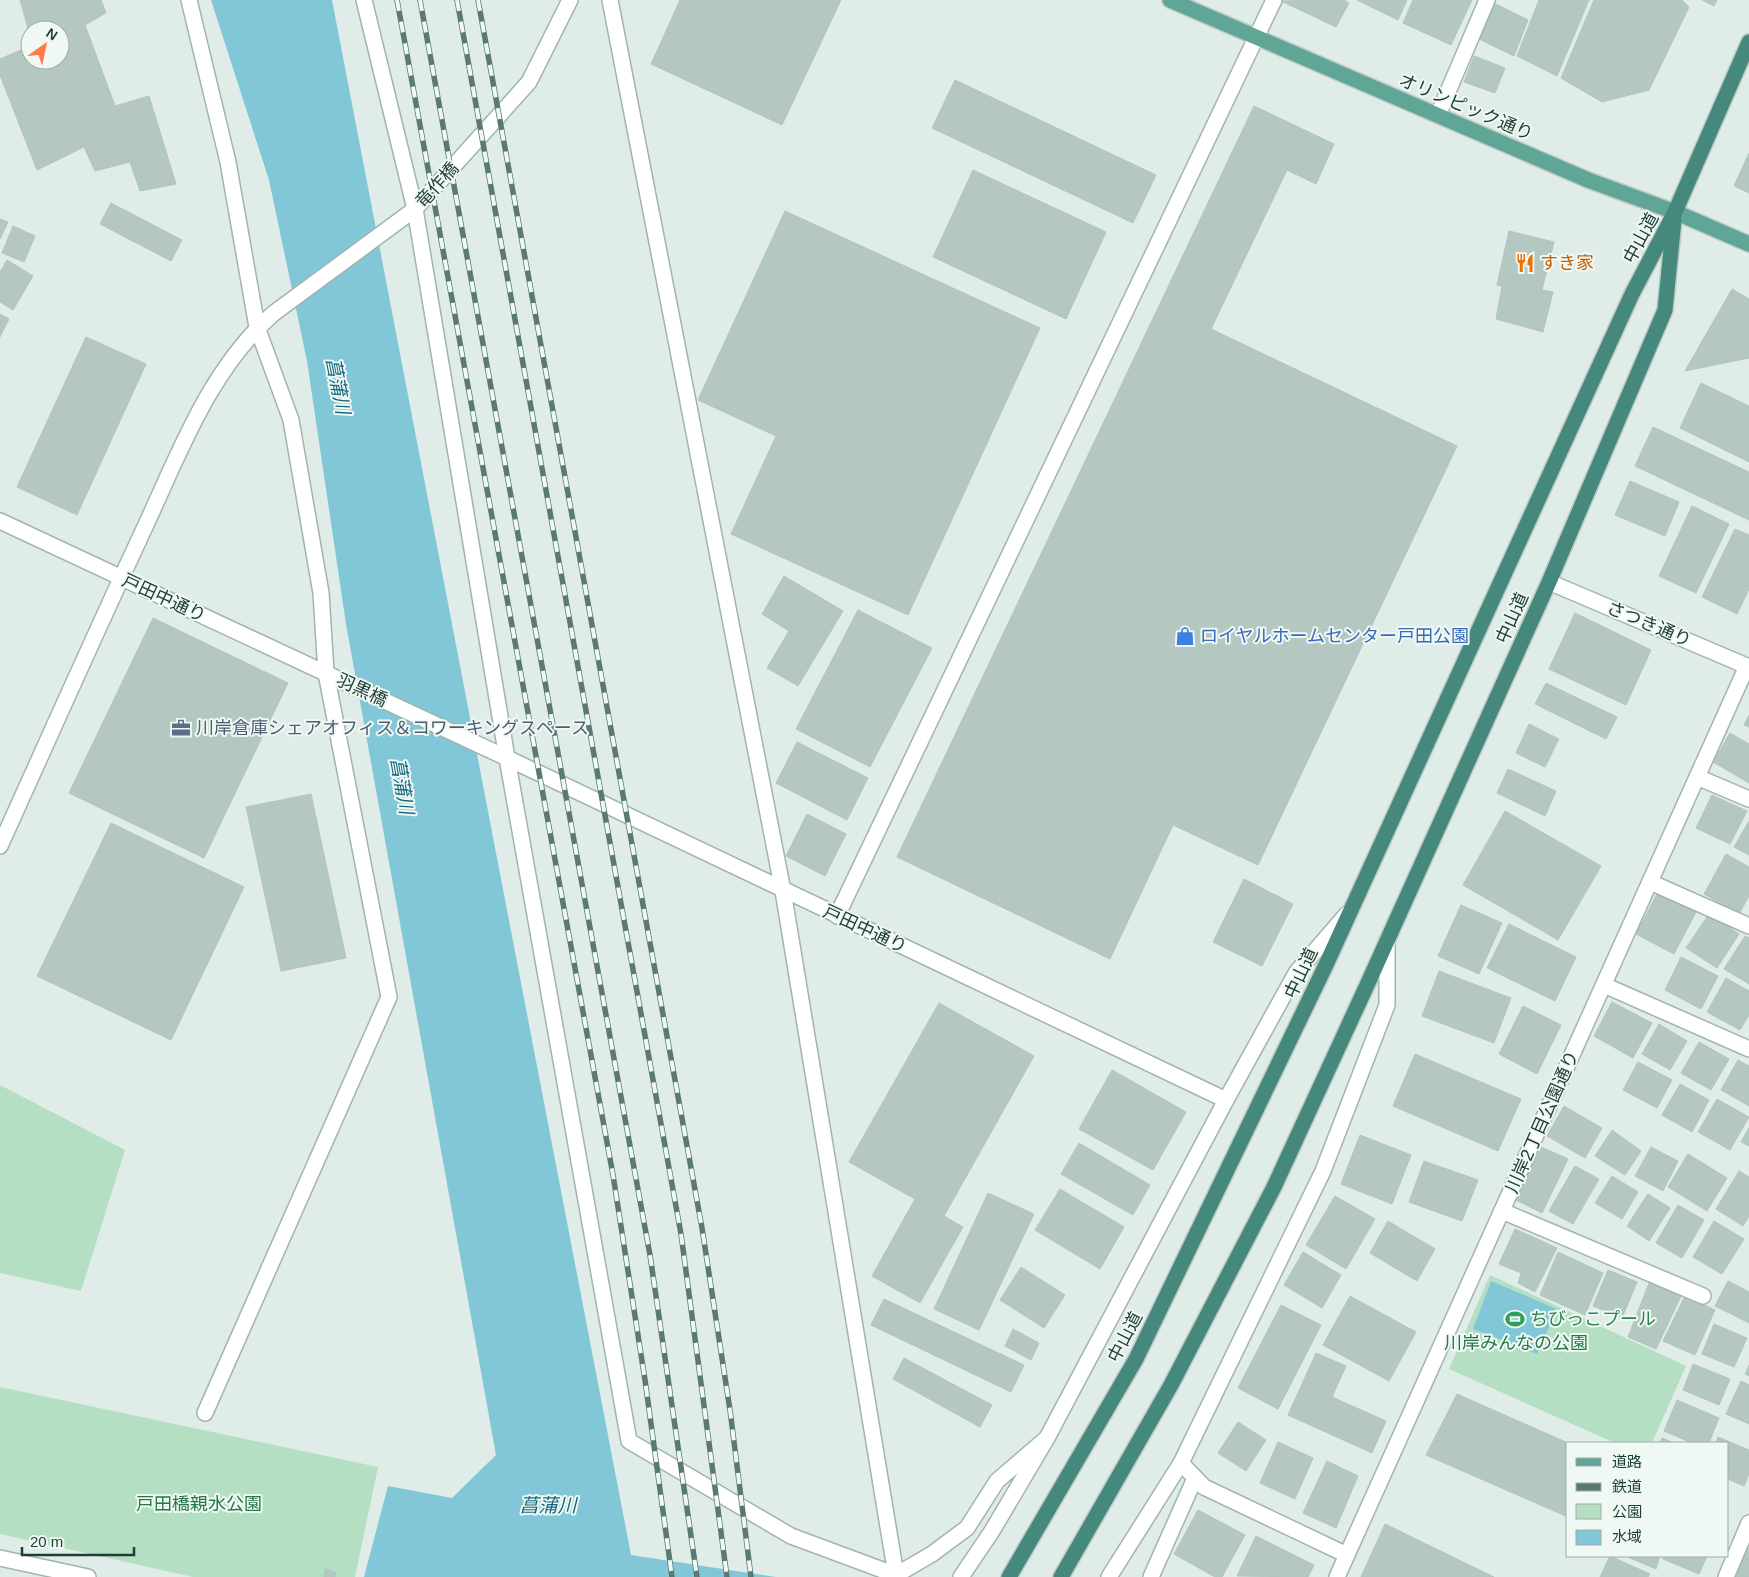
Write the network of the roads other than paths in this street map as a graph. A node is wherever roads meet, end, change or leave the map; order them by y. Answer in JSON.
{"nodes":[{"id":1,"x":189,"y":0,"type":"edge"},
{"id":2,"x":364,"y":0,"type":"edge"},
{"id":3,"x":570,"y":0,"type":"edge"},
{"id":4,"x":610,"y":0,"type":"edge"},
{"id":5,"x":1170,"y":0,"type":"edge"},
{"id":6,"x":1274,"y":0,"type":"edge"},
{"id":7,"x":1487,"y":0,"type":"edge"},
{"id":8,"x":1256,"y":38,"type":"junction"},
{"id":9,"x":1749,"y":42,"type":"edge"},
{"id":10,"x":1438,"y":115,"type":"junction"},
{"id":11,"x":1675,"y":212,"type":"junction"},
{"id":12,"x":411,"y":214,"type":"junction"},
{"id":13,"x":1749,"y":244,"type":"edge"},
{"id":14,"x":257,"y":328,"type":"junction"},
{"id":15,"x":0,"y":521,"type":"edge"},
{"id":16,"x":121,"y":578,"type":"junction"},
{"id":17,"x":1549,"y":582,"type":"junction"},
{"id":18,"x":1748,"y":667,"type":"edge"},
{"id":19,"x":327,"y":674,"type":"junction"},
{"id":20,"x":506,"y":757,"type":"junction"},
{"id":21,"x":1697,"y":777,"type":"junction"},
{"id":22,"x":1749,"y":799,"type":"edge"},
{"id":23,"x":0,"y":846,"type":"edge"},
{"id":24,"x":1650,"y":882,"type":"junction"},
{"id":25,"x":783,"y":891,"type":"junction"},
{"id":26,"x":1351,"y":910,"type":"junction"},
{"id":27,"x":837,"y":916,"type":"junction"},
{"id":28,"x":1749,"y":926,"type":"edge"},
{"id":29,"x":1387,"y":940,"type":"junction"},
{"id":30,"x":1604,"y":986,"type":"junction"},
{"id":31,"x":1749,"y":1049,"type":"edge"},
{"id":32,"x":1226,"y":1100,"type":"junction"},
{"id":33,"x":1502,"y":1211,"type":"junction"},
{"id":34,"x":1703,"y":1296,"type":"dead end"},
{"id":35,"x":205,"y":1413,"type":"dead end"},
{"id":36,"x":1047,"y":1438,"type":"junction"},
{"id":37,"x":1181,"y":1463,"type":"junction"},
{"id":38,"x":1195,"y":1478,"type":"junction"},
{"id":39,"x":1749,"y":1523,"type":"edge"},
{"id":40,"x":1347,"y":1556,"type":"junction"},
{"id":41,"x":0,"y":1558,"type":"edge"},
{"id":42,"x":896,"y":1575,"type":"junction"},
{"id":43,"x":88,"y":1577,"type":"edge"},
{"id":44,"x":961,"y":1577,"type":"edge"},
{"id":45,"x":1009,"y":1577,"type":"edge"},
{"id":46,"x":1061,"y":1577,"type":"edge"},
{"id":47,"x":1109,"y":1577,"type":"edge"},
{"id":48,"x":1151,"y":1577,"type":"edge"},
{"id":49,"x":1337,"y":1577,"type":"edge"},
{"id":50,"x":1726,"y":1577,"type":"edge"}],
"edges":[{"from":1,"to":14,"type":"street"},
{"from":2,"to":12,"type":"street"},
{"from":3,"to":12,"type":"street","name":"竜作橋"},
{"from":4,"to":25,"type":"street"},
{"from":5,"to":8,"type":"main road","name":"オリンピック通り"},
{"from":6,"to":8,"type":"street"},
{"from":7,"to":10,"type":"street"},
{"from":8,"to":10,"type":"main road","name":"オリンピック通り"},
{"from":8,"to":27,"type":"street"},
{"from":9,"to":11,"type":"highway"},
{"from":10,"to":11,"type":"main road","name":"オリンピック通り"},
{"from":11,"to":13,"type":"main road","name":"オリンピック通り"},
{"from":11,"to":17,"type":"highway","name":"中山道"},
{"from":11,"to":26,"type":"highway","name":"中山道"},
{"from":12,"to":14,"type":"street","name":"竜作橋"},
{"from":12,"to":20,"type":"street"},
{"from":14,"to":16,"type":"street","name":"竜作橋"},
{"from":14,"to":19,"type":"street"},
{"from":15,"to":16,"type":"street","name":"戸田中通り"},
{"from":16,"to":19,"type":"street","name":"戸田中通り"},
{"from":16,"to":23,"type":"street","name":"竜作橋"},
{"from":17,"to":18,"type":"street","name":"さつき通り"},
{"from":17,"to":29,"type":"highway","name":"中山道"},
{"from":18,"to":21,"type":"street","name":"川岸2丁目公園通り"},
{"from":19,"to":20,"type":"street","name":"羽黒橋"},
{"from":19,"to":35,"type":"street"},
{"from":20,"to":25,"type":"street","name":"戸田中通り"},
{"from":20,"to":42,"type":"street"},
{"from":21,"to":22,"type":"street"},
{"from":21,"to":24,"type":"street","name":"川岸2丁目公園通り"},
{"from":24,"to":28,"type":"street"},
{"from":24,"to":30,"type":"street","name":"川岸2丁目公園通り"},
{"from":25,"to":27,"type":"street","name":"戸田中通り"},
{"from":25,"to":42,"type":"street"},
{"from":26,"to":32,"type":"street"},
{"from":26,"to":45,"type":"highway","name":"中山道"},
{"from":27,"to":32,"type":"street","name":"戸田中通り"},
{"from":29,"to":37,"type":"street"},
{"from":29,"to":46,"type":"highway","name":"中山道"},
{"from":30,"to":31,"type":"street"},
{"from":30,"to":33,"type":"street","name":"川岸2丁目公園通り"},
{"from":32,"to":36,"type":"street"},
{"from":33,"to":34,"type":"street"},
{"from":33,"to":40,"type":"street","name":"川岸2丁目公園通り"},
{"from":36,"to":42,"type":"street"},
{"from":36,"to":44,"type":"street"},
{"from":37,"to":38,"type":"street"},
{"from":37,"to":47,"type":"street"},
{"from":38,"to":40,"type":"street"},
{"from":38,"to":48,"type":"street"},
{"from":39,"to":50,"type":"street"},
{"from":40,"to":49,"type":"street","name":"川岸2丁目公園通り"},
{"from":41,"to":43,"type":"street"}]}
